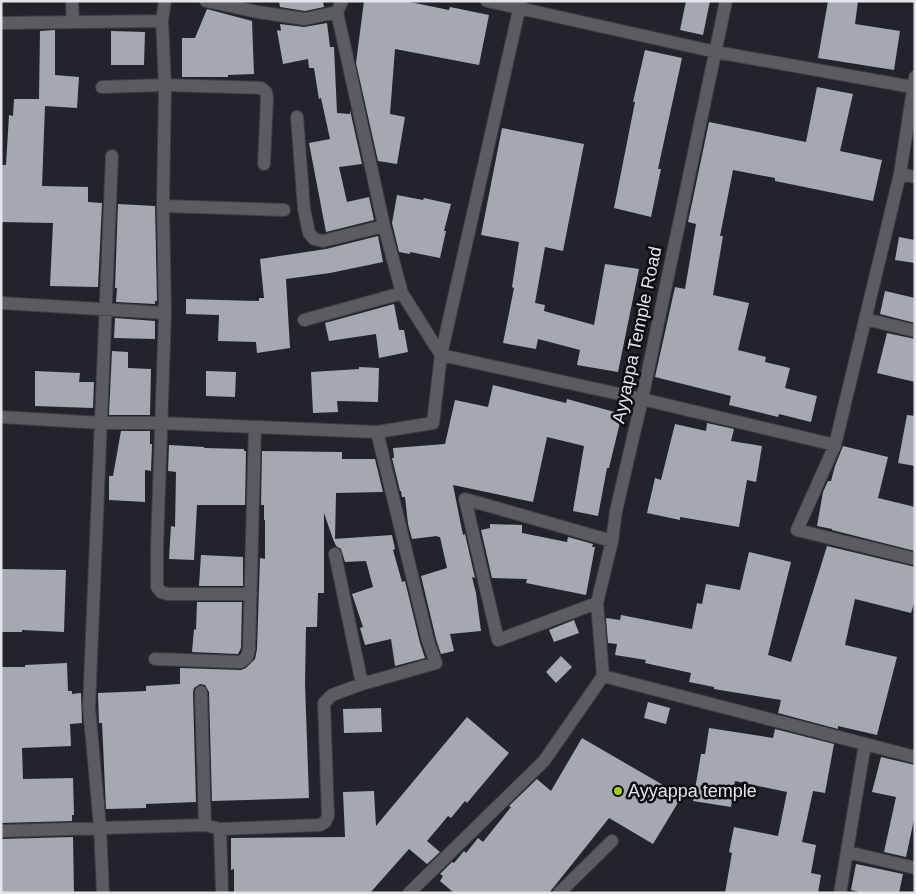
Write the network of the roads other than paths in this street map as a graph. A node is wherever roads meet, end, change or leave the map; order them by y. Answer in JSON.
{"nodes":[{"id":1,"x":72,"y":1,"type":"edge"},
{"id":2,"x":165,"y":1,"type":"edge"},
{"id":3,"x":206,"y":1,"type":"edge"},
{"id":4,"x":487,"y":1,"type":"edge"},
{"id":5,"x":726,"y":1,"type":"edge"},
{"id":6,"x":520,"y":5,"type":"edge"},
{"id":7,"x":259,"y":7,"type":"edge"},
{"id":8,"x":340,"y":7,"type":"edge"},
{"id":9,"x":72,"y":22,"type":"junction"},
{"id":10,"x":162,"y":22,"type":"junction"},
{"id":11,"x":1,"y":23,"type":"edge"},
{"id":12,"x":716,"y":52,"type":"junction"},
{"id":13,"x":914,"y":82,"type":"edge"},
{"id":14,"x":165,"y":85,"type":"junction"},
{"id":15,"x":102,"y":86,"type":"dead end"},
{"id":16,"x":297,"y":117,"type":"dead end"},
{"id":17,"x":112,"y":156,"type":"dead end"},
{"id":18,"x":264,"y":164,"type":"dead end"},
{"id":19,"x":900,"y":174,"type":"junction"},
{"id":20,"x":915,"y":177,"type":"edge"},
{"id":21,"x":163,"y":206,"type":"junction"},
{"id":22,"x":284,"y":210,"type":"dead end"},
{"id":23,"x":384,"y":226,"type":"junction"},
{"id":24,"x":402,"y":293,"type":"junction"},
{"id":25,"x":1,"y":303,"type":"edge"},
{"id":26,"x":106,"y":309,"type":"junction"},
{"id":27,"x":165,"y":312,"type":"junction"},
{"id":28,"x":865,"y":319,"type":"junction"},
{"id":29,"x":304,"y":320,"type":"dead end"},
{"id":30,"x":915,"y":331,"type":"edge"},
{"id":31,"x":441,"y":355,"type":"junction"},
{"id":32,"x":642,"y":399,"type":"junction"},
{"id":33,"x":1,"y":417,"type":"edge"},
{"id":34,"x":102,"y":423,"type":"junction"},
{"id":35,"x":161,"y":423,"type":"junction"},
{"id":36,"x":255,"y":426,"type":"junction"},
{"id":37,"x":377,"y":432,"type":"junction"},
{"id":38,"x":835,"y":445,"type":"junction"},
{"id":39,"x":612,"y":541,"type":"junction"},
{"id":40,"x":335,"y":554,"type":"dead end"},
{"id":41,"x":915,"y":559,"type":"edge"},
{"id":42,"x":250,"y":594,"type":"junction"},
{"id":43,"x":597,"y":603,"type":"junction"},
{"id":44,"x":155,"y":659,"type":"dead end"},
{"id":45,"x":603,"y":676,"type":"junction"},
{"id":46,"x":362,"y":684,"type":"junction"},
{"id":47,"x":201,"y":692,"type":"dead end"},
{"id":48,"x":865,"y":744,"type":"junction"},
{"id":49,"x":915,"y":757,"type":"edge"},
{"id":50,"x":205,"y":825,"type":"junction"},
{"id":51,"x":100,"y":827,"type":"junction"},
{"id":52,"x":220,"y":829,"type":"junction"},
{"id":53,"x":1,"y":831,"type":"edge"},
{"id":54,"x":612,"y":841,"type":"dead end"},
{"id":55,"x":847,"y":852,"type":"junction"},
{"id":56,"x":915,"y":868,"type":"edge"},
{"id":57,"x":104,"y":893,"type":"edge"},
{"id":58,"x":222,"y":893,"type":"edge"},
{"id":59,"x":409,"y":893,"type":"edge"},
{"id":60,"x":559,"y":893,"type":"edge"},
{"id":61,"x":840,"y":893,"type":"edge"}],
"edges":[{"from":1,"to":9,"type":"street"},
{"from":2,"to":10,"type":"street"},
{"from":3,"to":7,"type":"street"},
{"from":4,"to":6,"type":"street"},
{"from":5,"to":12,"type":"street","name":"Ayyappa Temple Road"},
{"from":6,"to":12,"type":"street"},
{"from":6,"to":31,"type":"street"},
{"from":7,"to":8,"type":"street"},
{"from":8,"to":23,"type":"street"},
{"from":9,"to":10,"type":"street"},
{"from":9,"to":11,"type":"street"},
{"from":10,"to":14,"type":"street"},
{"from":12,"to":13,"type":"street"},
{"from":12,"to":32,"type":"street","name":"Ayyappa Temple Road"},
{"from":13,"to":19,"type":"street"},
{"from":14,"to":15,"type":"street"},
{"from":14,"to":18,"type":"street"},
{"from":14,"to":21,"type":"street"},
{"from":16,"to":23,"type":"street"},
{"from":17,"to":26,"type":"street"},
{"from":19,"to":20,"type":"street"},
{"from":19,"to":28,"type":"street"},
{"from":21,"to":22,"type":"street"},
{"from":21,"to":27,"type":"street"},
{"from":23,"to":24,"type":"street"},
{"from":24,"to":29,"type":"street"},
{"from":24,"to":31,"type":"street"},
{"from":25,"to":26,"type":"street"},
{"from":26,"to":27,"type":"street"},
{"from":26,"to":34,"type":"street"},
{"from":27,"to":35,"type":"street"},
{"from":28,"to":30,"type":"street"},
{"from":28,"to":38,"type":"street"},
{"from":31,"to":32,"type":"street"},
{"from":31,"to":37,"type":"street"},
{"from":32,"to":38,"type":"street"},
{"from":32,"to":39,"type":"street","name":"Ayyappa Temple Road"},
{"from":33,"to":34,"type":"street"},
{"from":34,"to":35,"type":"street"},
{"from":34,"to":51,"type":"street"},
{"from":35,"to":36,"type":"street"},
{"from":35,"to":42,"type":"street"},
{"from":36,"to":37,"type":"street"},
{"from":36,"to":42,"type":"street"},
{"from":37,"to":46,"type":"street"},
{"from":38,"to":41,"type":"street"},
{"from":39,"to":43,"type":"street","name":"Ayyappa Temple Road"},
{"from":39,"to":43,"type":"street"},
{"from":40,"to":46,"type":"street"},
{"from":42,"to":44,"type":"street"},
{"from":43,"to":45,"type":"street","name":"Ayyappa Temple Road"},
{"from":45,"to":48,"type":"street"},
{"from":45,"to":59,"type":"street"},
{"from":46,"to":52,"type":"street"},
{"from":47,"to":50,"type":"street"},
{"from":48,"to":49,"type":"street"},
{"from":48,"to":55,"type":"street"},
{"from":50,"to":51,"type":"street"},
{"from":50,"to":52,"type":"street"},
{"from":51,"to":53,"type":"street"},
{"from":51,"to":57,"type":"street"},
{"from":52,"to":58,"type":"street"},
{"from":54,"to":60,"type":"street"},
{"from":55,"to":56,"type":"street"},
{"from":55,"to":61,"type":"street"}]}
